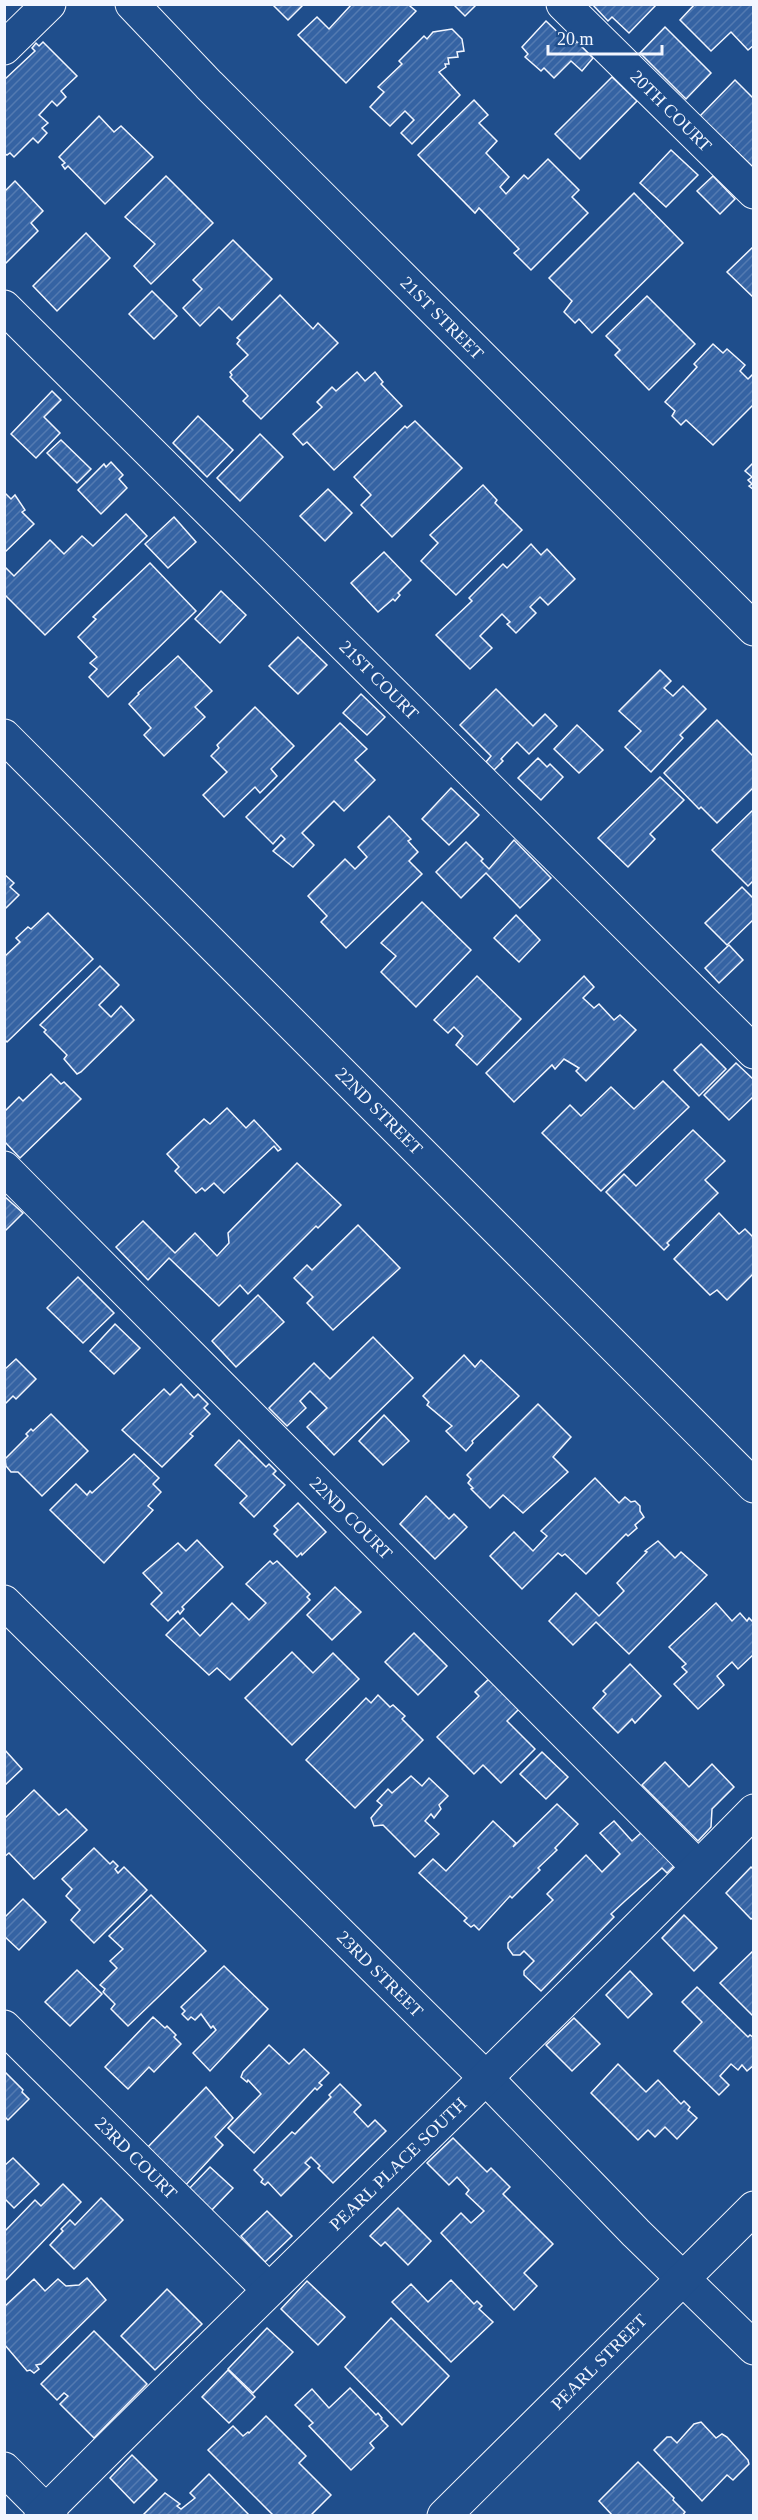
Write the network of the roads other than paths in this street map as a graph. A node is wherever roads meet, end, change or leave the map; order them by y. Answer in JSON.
{"nodes":[{"id":1,"x":49,"y":4,"type":"edge"},
{"id":2,"x":132,"y":4,"type":"edge"},
{"id":3,"x":563,"y":4,"type":"edge"},
{"id":4,"x":4,"y":48,"type":"edge"},
{"id":5,"x":753,"y":192,"type":"edge"},
{"id":6,"x":4,"y":307,"type":"edge"},
{"id":7,"x":753,"y":629,"type":"edge"},
{"id":8,"x":4,"y":736,"type":"edge"},
{"id":9,"x":753,"y":1052,"type":"edge"},
{"id":10,"x":4,"y":1168,"type":"edge"},
{"id":11,"x":753,"y":1485,"type":"edge"},
{"id":12,"x":4,"y":1602,"type":"edge"},
{"id":13,"x":753,"y":1811,"type":"edge"},
{"id":14,"x":698,"y":1867,"type":"junction"},
{"id":15,"x":4,"y":2027,"type":"edge"},
{"id":16,"x":487,"y":2079,"type":"junction"},
{"id":17,"x":753,"y":2208,"type":"edge"},
{"id":18,"x":682,"y":2280,"type":"junction"},
{"id":19,"x":268,"y":2289,"type":"junction"},
{"id":20,"x":753,"y":2348,"type":"edge"},
{"id":21,"x":4,"y":2469,"type":"edge"},
{"id":22,"x":46,"y":2514,"type":"edge"},
{"id":23,"x":444,"y":2516,"type":"edge"}],
"edges":[{"from":1,"to":4,"type":"street"},
{"from":2,"to":7,"type":"street","name":"21ST STREET"},
{"from":3,"to":5,"type":"street","name":"20TH COURT"},
{"from":6,"to":9,"type":"street","name":"21ST COURT"},
{"from":8,"to":11,"type":"street","name":"22ND STREET"},
{"from":10,"to":14,"type":"street","name":"22ND COURT"},
{"from":12,"to":16,"type":"street","name":"23RD STREET"},
{"from":13,"to":14,"type":"street","name":"PEARL PLACE SOUTH"},
{"from":14,"to":16,"type":"street","name":"PEARL PLACE SOUTH"},
{"from":15,"to":19,"type":"street","name":"23RD COURT"},
{"from":16,"to":18,"type":"street","name":"23RD STREET"},
{"from":16,"to":19,"type":"street","name":"PEARL PLACE SOUTH"},
{"from":17,"to":18,"type":"street","name":"PEARL STREET"},
{"from":18,"to":20,"type":"street","name":"23RD STREET"},
{"from":18,"to":23,"type":"street","name":"PEARL STREET"},
{"from":19,"to":22,"type":"street","name":"PEARL PLACE SOUTH"},
{"from":21,"to":22,"type":"street"}]}
